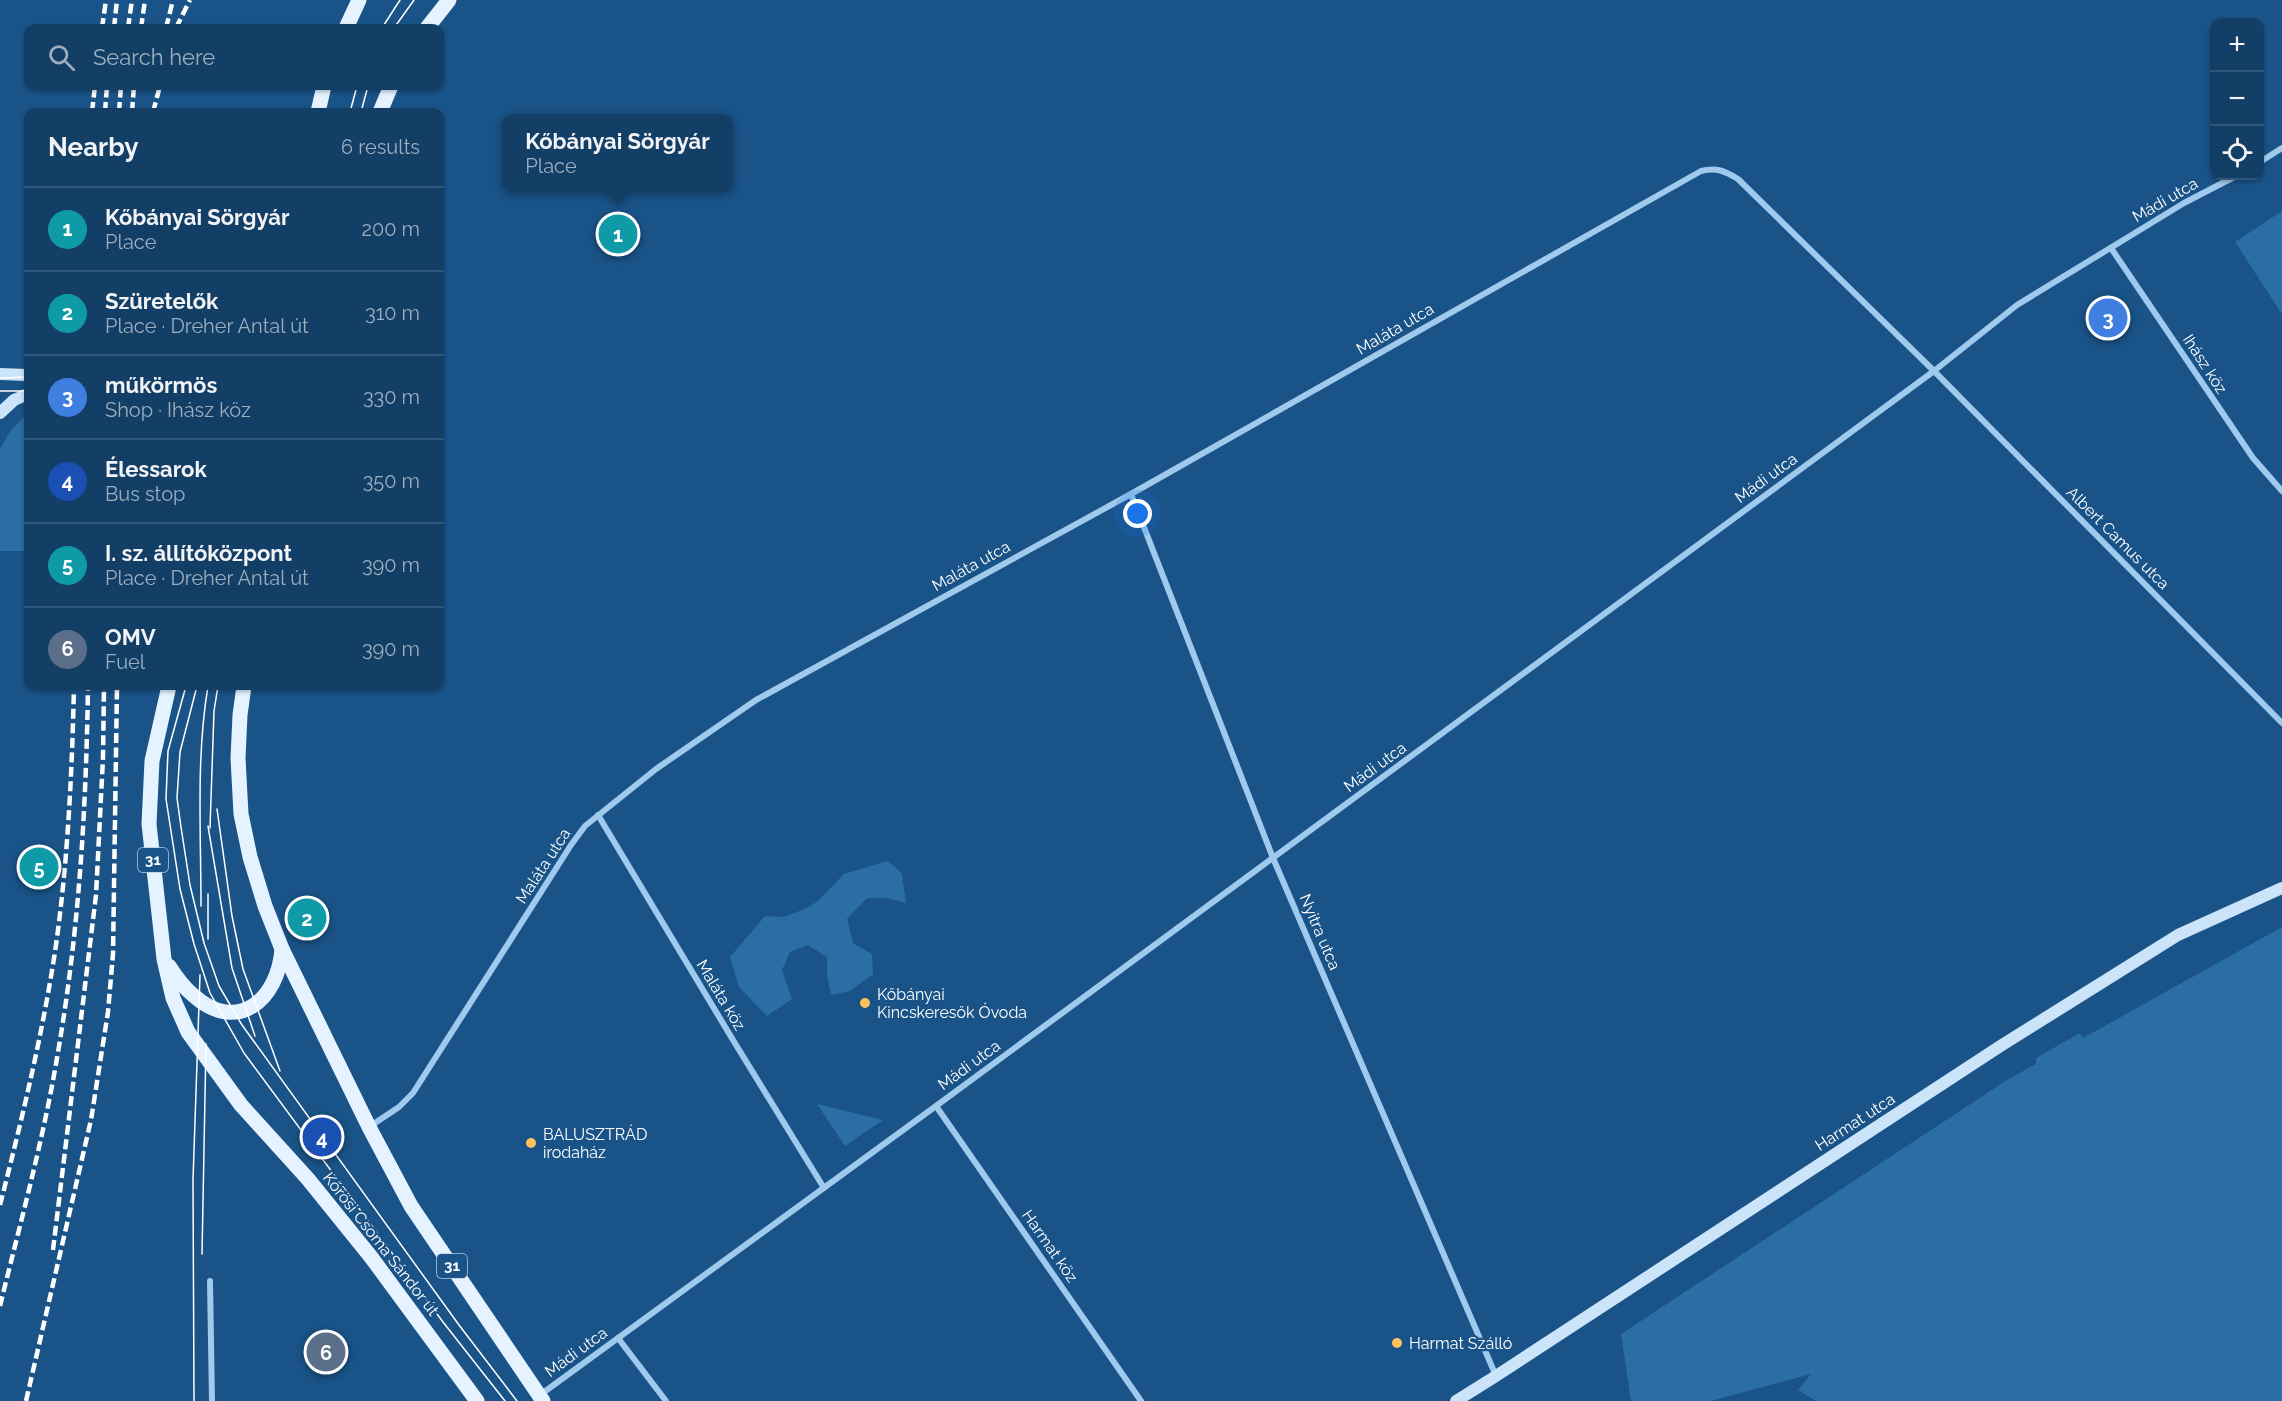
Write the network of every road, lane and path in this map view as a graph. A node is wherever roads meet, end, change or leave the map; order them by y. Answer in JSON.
{"nodes":[{"id":1,"x":359,"y":0,"type":"edge"},
{"id":2,"x":446,"y":2,"type":"edge"},
{"id":3,"x":348,"y":24,"type":"edge"},
{"id":4,"x":430,"y":24,"type":"edge"},
{"id":5,"x":323,"y":90,"type":"edge"},
{"id":6,"x":389,"y":90,"type":"edge"},
{"id":7,"x":319,"y":108,"type":"edge"},
{"id":8,"x":382,"y":108,"type":"edge"},
{"id":9,"x":2282,"y":148,"type":"edge"},
{"id":10,"x":2264,"y":159,"type":"edge"},
{"id":11,"x":1711,"y":168,"type":"joint"},
{"id":12,"x":2228,"y":180,"type":"edge"},
{"id":13,"x":2111,"y":248,"type":"junction"},
{"id":14,"x":1934,"y":371,"type":"junction"},
{"id":15,"x":0,"y":374,"type":"edge"},
{"id":16,"x":24,"y":375,"type":"edge"},
{"id":17,"x":24,"y":396,"type":"edge"},
{"id":18,"x":0,"y":413,"type":"edge"},
{"id":19,"x":2282,"y":491,"type":"edge"},
{"id":20,"x":1131,"y":494,"type":"junction"},
{"id":21,"x":168,"y":690,"type":"edge"},
{"id":22,"x":243,"y":690,"type":"edge"},
{"id":23,"x":2282,"y":723,"type":"edge"},
{"id":24,"x":598,"y":815,"type":"junction"},
{"id":25,"x":1273,"y":858,"type":"junction"},
{"id":26,"x":2282,"y":888,"type":"edge"},
{"id":27,"x":282,"y":949,"type":"junction"},
{"id":28,"x":164,"y":959,"type":"junction"},
{"id":29,"x":936,"y":1106,"type":"junction"},
{"id":30,"x":369,"y":1127,"type":"junction"},
{"id":31,"x":824,"y":1188,"type":"junction"},
{"id":32,"x":210,"y":1281,"type":"dead end"},
{"id":33,"x":618,"y":1338,"type":"junction"},
{"id":34,"x":1496,"y":1376,"type":"junction"},
{"id":35,"x":541,"y":1398,"type":"edge"},
{"id":36,"x":212,"y":1401,"type":"edge"},
{"id":37,"x":477,"y":1401,"type":"edge"},
{"id":38,"x":666,"y":1401,"type":"edge"},
{"id":39,"x":1141,"y":1401,"type":"edge"},
{"id":40,"x":1456,"y":1401,"type":"edge"}],
"edges":[{"from":1,"to":3,"type":"main road"},
{"from":2,"to":4,"type":"main road"},
{"from":5,"to":7,"type":"main road"},
{"from":6,"to":8,"type":"main road"},
{"from":9,"to":10,"type":"street"},
{"from":11,"to":14,"type":"street","name":"Albert Camus utca"},
{"from":11,"to":20,"type":"street","name":"Maláta utca"},
{"from":12,"to":13,"type":"street","name":"Mádi utca"},
{"from":13,"to":14,"type":"street","name":"Mádi utca"},
{"from":13,"to":19,"type":"street","name":"Ihász köz"},
{"from":14,"to":23,"type":"street","name":"Albert Camus utca"},
{"from":14,"to":25,"type":"street","name":"Mádi utca"},
{"from":15,"to":16,"type":"street"},
{"from":17,"to":18,"type":"street"},
{"from":20,"to":24,"type":"street","name":"Maláta utca"},
{"from":20,"to":25,"type":"street","name":"Nyitra utca"},
{"from":21,"to":28,"type":"main road","number":"31"},
{"from":22,"to":27,"type":"main road","number":"31"},
{"from":24,"to":30,"type":"street","name":"Maláta utca"},
{"from":24,"to":31,"type":"street","name":"Maláta köz"},
{"from":25,"to":29,"type":"street","name":"Mádi utca"},
{"from":25,"to":34,"type":"street","name":"Nyitra utca"},
{"from":26,"to":34,"type":"street","name":"Harmat utca"},
{"from":27,"to":28,"type":"main road"},
{"from":27,"to":30,"type":"main road","number":"31"},
{"from":28,"to":37,"type":"main road","name":"Kőrösi Csoma Sándor út","number":"31"},
{"from":29,"to":31,"type":"street","name":"Mádi utca"},
{"from":29,"to":39,"type":"street","name":"Harmat köz"},
{"from":30,"to":35,"type":"main road","number":"31"},
{"from":31,"to":33,"type":"street","name":"Mádi utca"},
{"from":32,"to":36,"type":"street"},
{"from":33,"to":35,"type":"street","name":"Mádi utca"},
{"from":33,"to":38,"type":"street"},
{"from":34,"to":40,"type":"street","name":"Harmat utca"}]}
